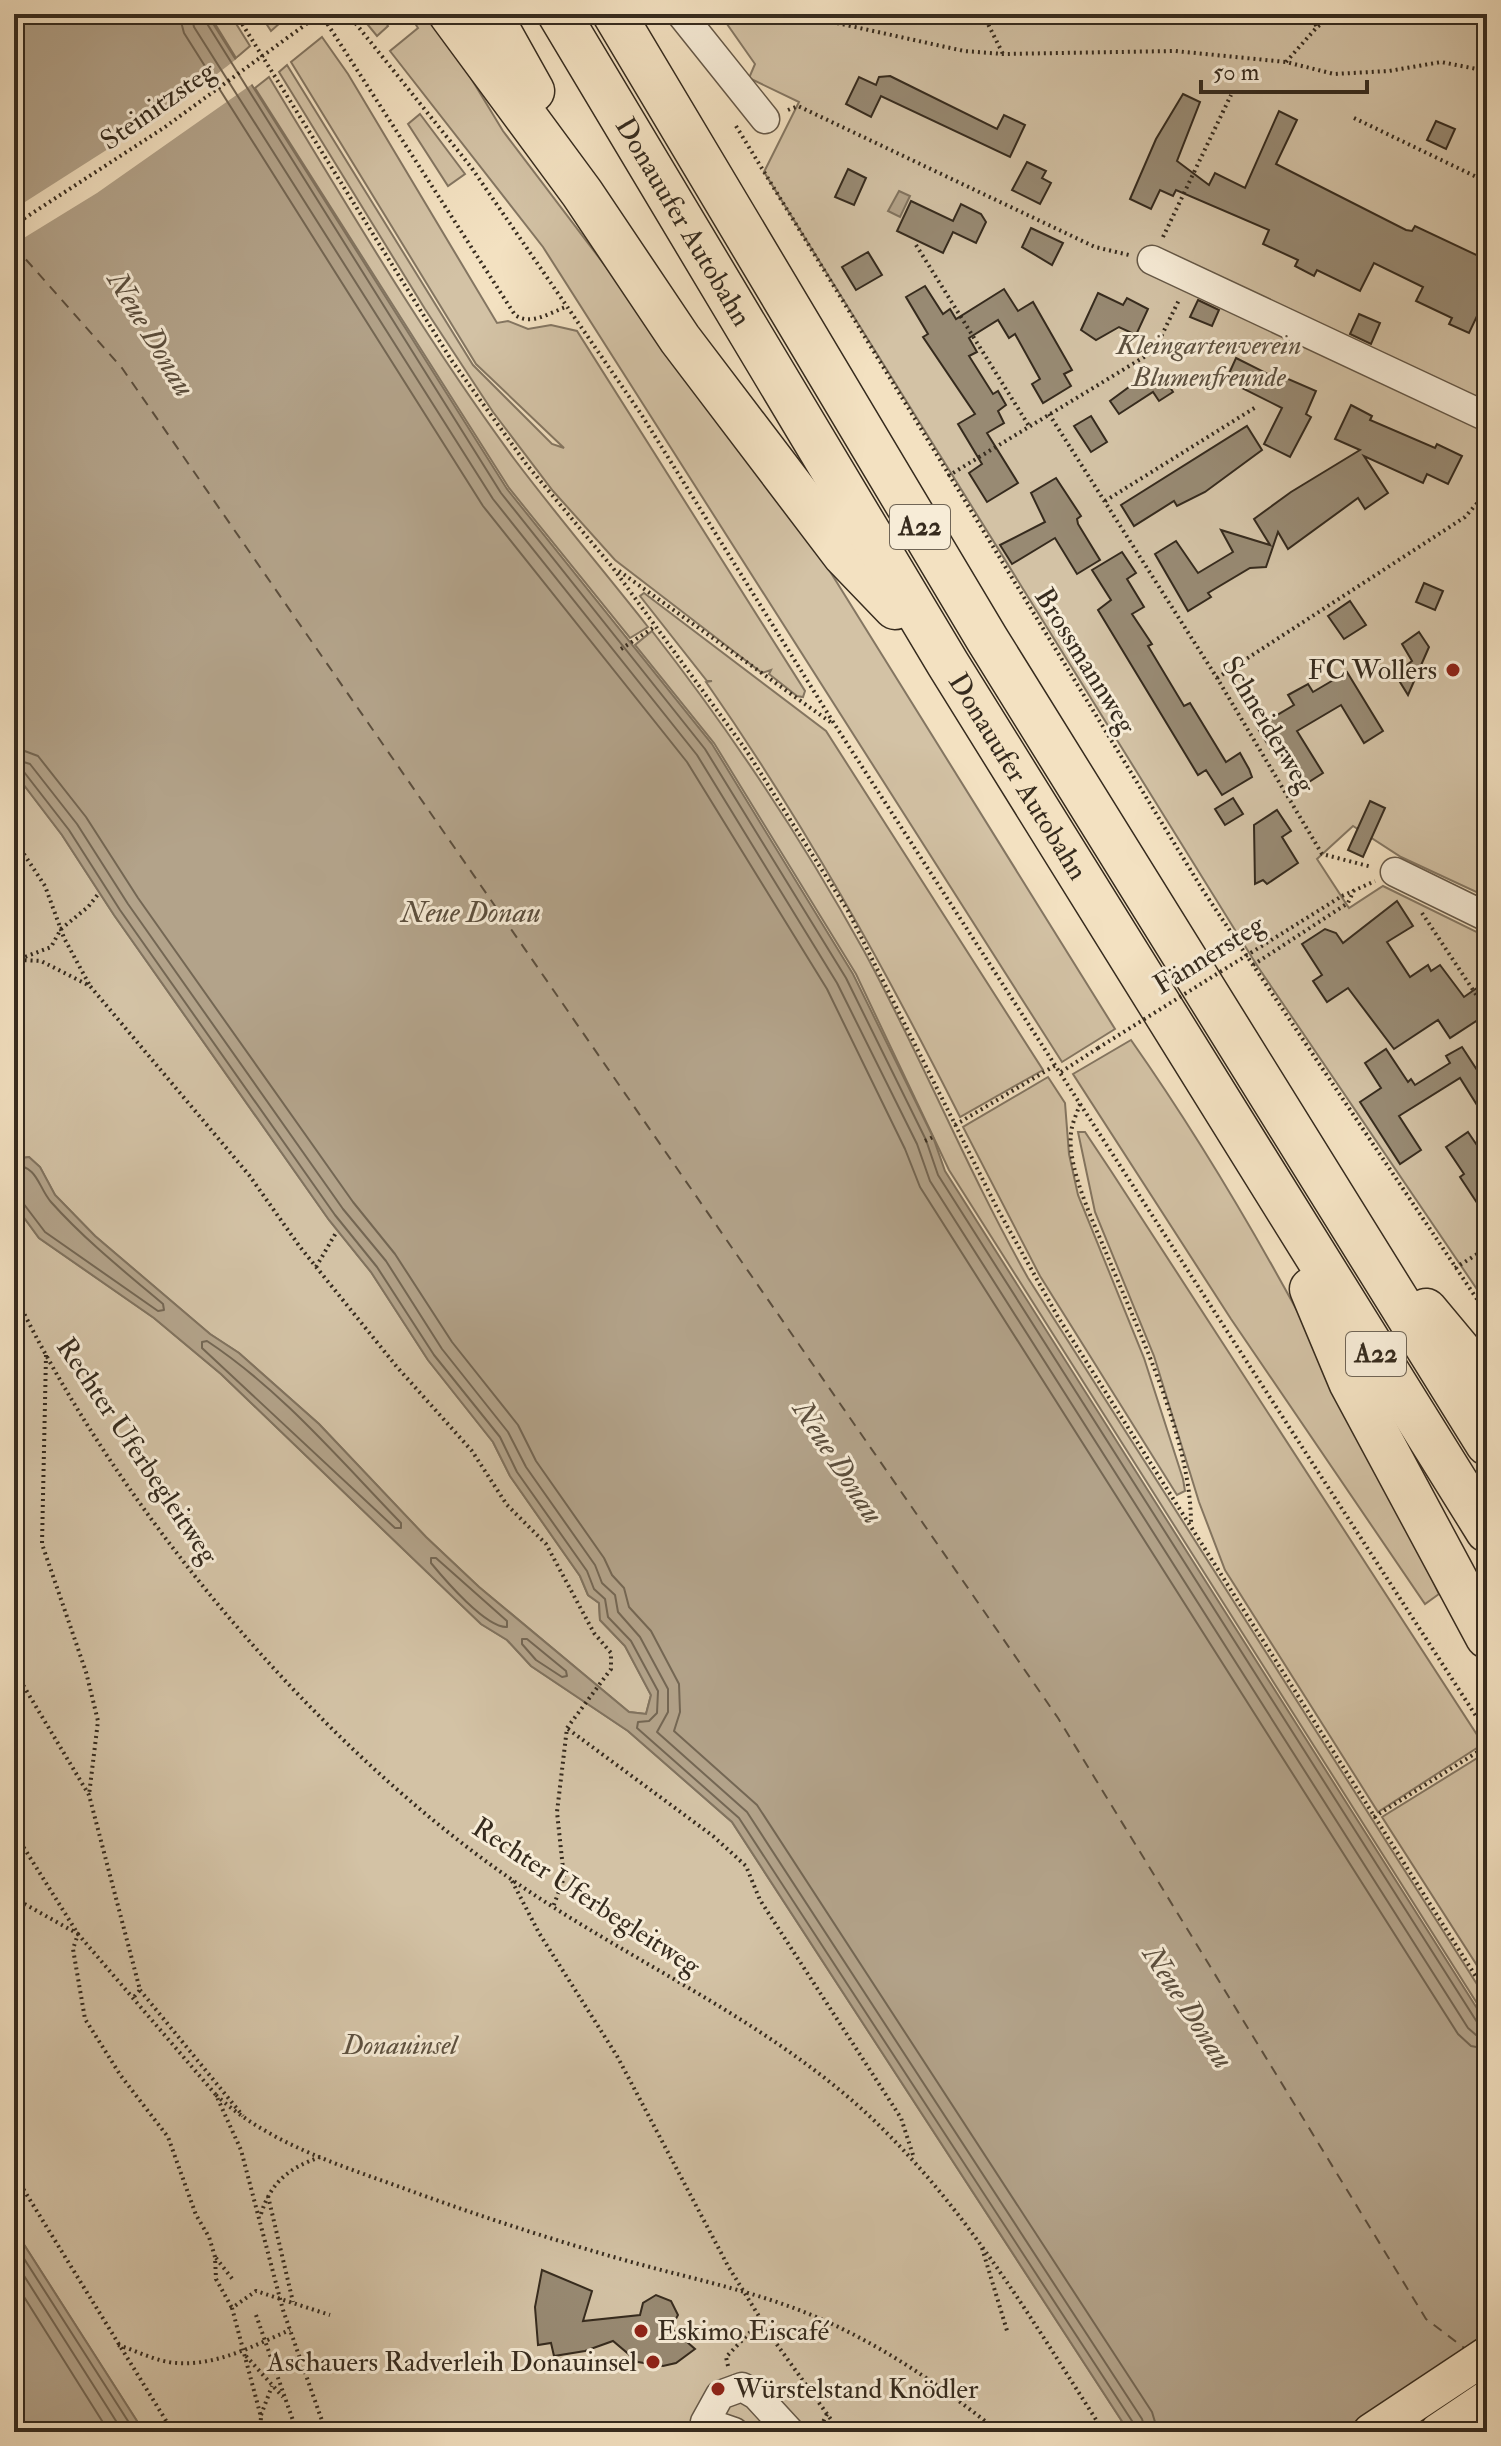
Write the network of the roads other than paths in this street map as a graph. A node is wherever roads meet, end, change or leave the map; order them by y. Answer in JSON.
{"nodes":[{"id":1,"x":450,"y":14,"type":"edge"},
{"id":2,"x":490,"y":14,"type":"edge"},
{"id":3,"x":559,"y":14,"type":"edge"},
{"id":4,"x":614,"y":14,"type":"edge"},
{"id":5,"x":681,"y":14,"type":"edge"},
{"id":6,"x":765,"y":119,"type":"dead end"},
{"id":7,"x":582,"y":193,"type":"junction"},
{"id":8,"x":1152,"y":260,"type":"road end"},
{"id":9,"x":1487,"y":417,"type":"edge"},
{"id":10,"x":948,"y":664,"type":"junction"},
{"id":11,"x":1395,"y":872,"type":"road end"},
{"id":12,"x":1487,"y":917,"type":"edge"},
{"id":13,"x":1265,"y":1177,"type":"junction"},
{"id":14,"x":1343,"y":1217,"type":"junction"},
{"id":15,"x":1487,"y":1383,"type":"edge"},
{"id":16,"x":1487,"y":1444,"type":"edge"},
{"id":17,"x":1487,"y":1531,"type":"edge"},
{"id":18,"x":1487,"y":1637,"type":"edge"},
{"id":19,"x":1487,"y":2355,"type":"edge"},
{"id":20,"x":1487,"y":2399,"type":"edge"},
{"id":21,"x":734,"y":2432,"type":"edge"},
{"id":22,"x":790,"y":2432,"type":"edge"},
{"id":23,"x":1371,"y":2432,"type":"edge"},
{"id":24,"x":1438,"y":2432,"type":"edge"}],
"edges":[{"from":1,"to":7,"type":"highway"},
{"from":2,"to":7,"type":"highway"},
{"from":3,"to":10,"type":"highway","name":"Donauufer Autobahn","number":"A22"},
{"from":4,"to":14,"type":"highway","name":"Donauufer Autobahn","number":"A22"},
{"from":5,"to":6,"type":"lane"},
{"from":7,"to":10,"type":"highway"},
{"from":8,"to":9,"type":"lane"},
{"from":10,"to":13,"type":"highway","name":"Donauufer Autobahn","number":"A22"},
{"from":11,"to":12,"type":"lane"},
{"from":13,"to":17,"type":"highway","name":"Donauufer Autobahn","number":"A22"},
{"from":13,"to":18,"type":"highway"},
{"from":14,"to":15,"type":"highway"},
{"from":14,"to":16,"type":"highway","name":"Donauufer Autobahn","number":"A22"},
{"from":19,"to":23,"type":"main road"},
{"from":20,"to":24,"type":"main road"},
{"from":21,"to":22,"type":"lane"}]}
